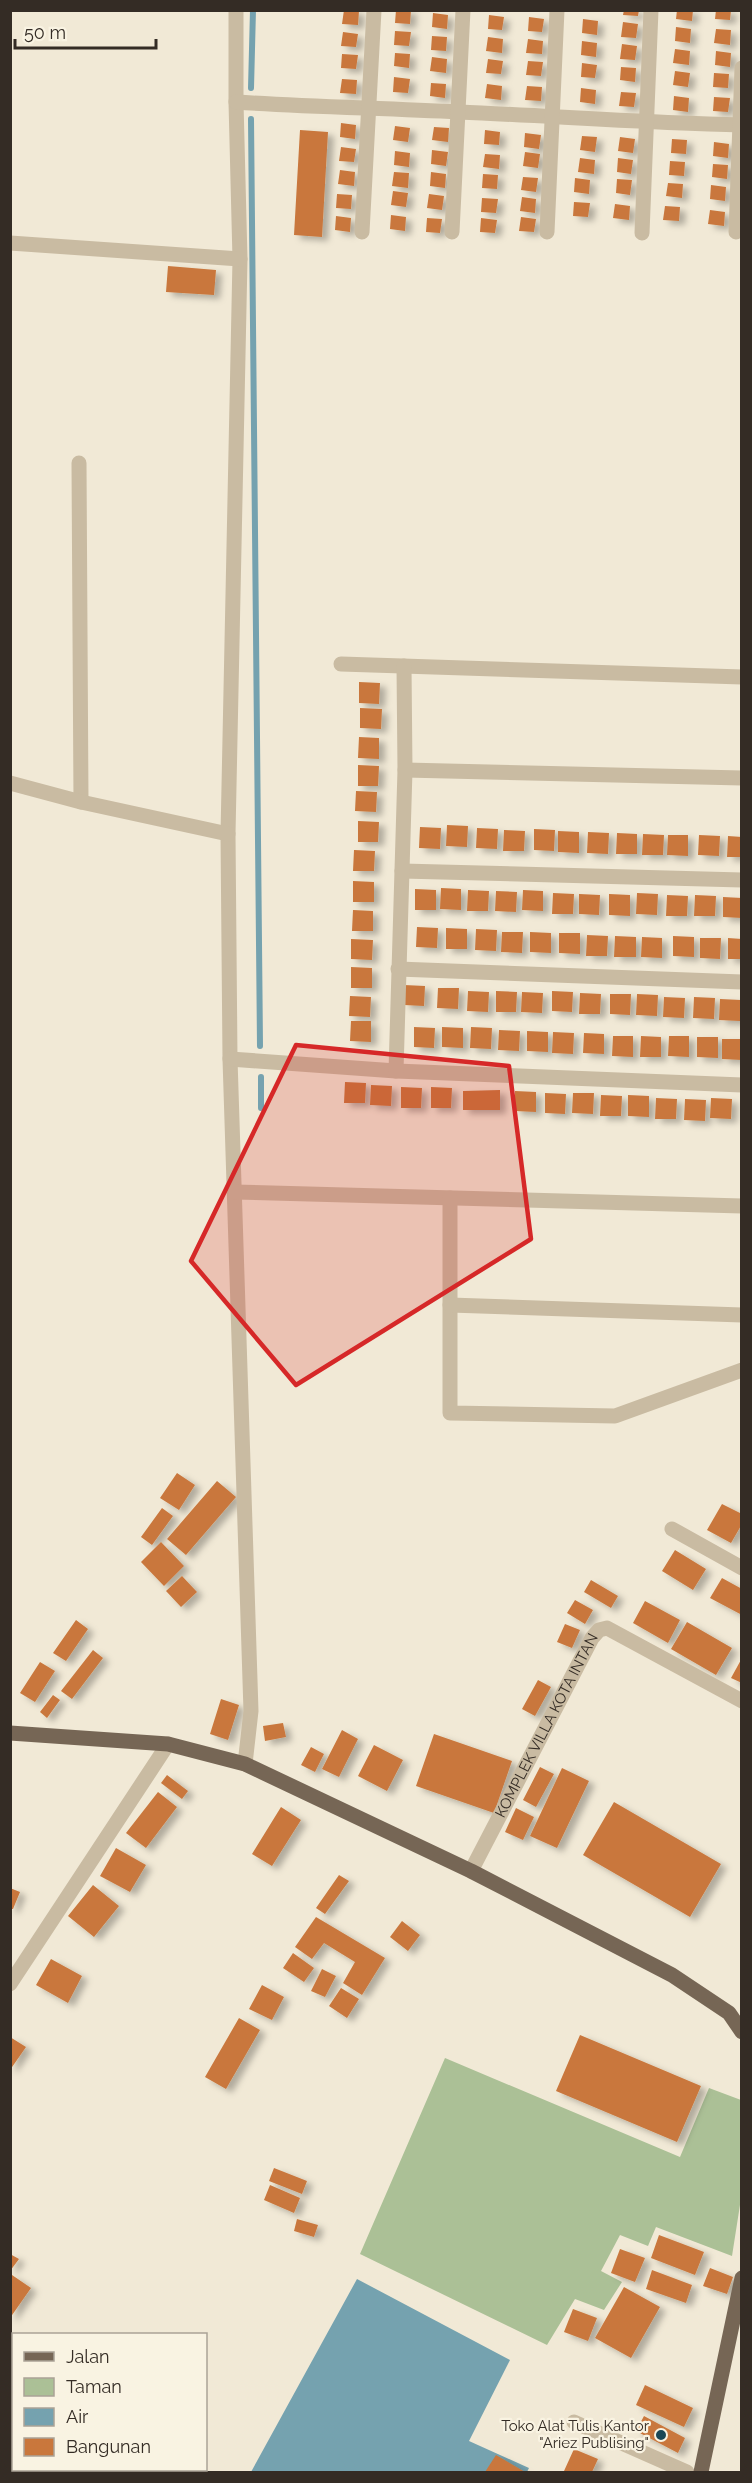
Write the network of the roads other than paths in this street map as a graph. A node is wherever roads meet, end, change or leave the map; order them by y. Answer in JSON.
{"nodes":[{"id":1,"x":236,"y":10,"type":"edge"},
{"id":2,"x":374,"y":10,"type":"edge"},
{"id":3,"x":463,"y":10,"type":"edge"},
{"id":4,"x":557,"y":10,"type":"edge"},
{"id":5,"x":651,"y":10,"type":"edge"},
{"id":6,"x":741,"y":68,"type":"edge"},
{"id":7,"x":236,"y":102,"type":"junction"},
{"id":8,"x":369,"y":110,"type":"junction"},
{"id":9,"x":458,"y":112,"type":"junction"},
{"id":10,"x":552,"y":117,"type":"junction"},
{"id":11,"x":645,"y":123,"type":"junction"},
{"id":12,"x":740,"y":125,"type":"edge"},
{"id":13,"x":362,"y":232,"type":"dead end"},
{"id":14,"x":452,"y":232,"type":"dead end"},
{"id":15,"x":547,"y":232,"type":"dead end"},
{"id":16,"x":736,"y":232,"type":"dead end"},
{"id":17,"x":642,"y":233,"type":"dead end"},
{"id":18,"x":10,"y":243,"type":"edge"},
{"id":19,"x":240,"y":259,"type":"junction"},
{"id":20,"x":79,"y":463,"type":"dead end"},
{"id":21,"x":341,"y":664,"type":"dead end"},
{"id":22,"x":404,"y":666,"type":"junction"},
{"id":23,"x":741,"y":677,"type":"edge"},
{"id":24,"x":405,"y":770,"type":"junction"},
{"id":25,"x":741,"y":778,"type":"edge"},
{"id":26,"x":10,"y":783,"type":"edge"},
{"id":27,"x":81,"y":802,"type":"junction"},
{"id":28,"x":228,"y":834,"type":"junction"},
{"id":29,"x":402,"y":871,"type":"junction"},
{"id":30,"x":741,"y":880,"type":"edge"},
{"id":31,"x":398,"y":969,"type":"junction"},
{"id":32,"x":741,"y":982,"type":"edge"},
{"id":33,"x":230,"y":1059,"type":"junction"},
{"id":34,"x":396,"y":1071,"type":"junction"},
{"id":35,"x":741,"y":1085,"type":"edge"},
{"id":36,"x":234,"y":1192,"type":"junction"},
{"id":37,"x":450,"y":1198,"type":"junction"},
{"id":38,"x":741,"y":1206,"type":"edge"},
{"id":39,"x":450,"y":1305,"type":"junction"},
{"id":40,"x":741,"y":1315,"type":"edge"},
{"id":41,"x":741,"y":1370,"type":"edge"},
{"id":42,"x":672,"y":1529,"type":"dead end"},
{"id":43,"x":741,"y":1568,"type":"edge"},
{"id":44,"x":741,"y":1701,"type":"edge"},
{"id":45,"x":10,"y":1733,"type":"edge"},
{"id":46,"x":168,"y":1744,"type":"junction"},
{"id":47,"x":245,"y":1764,"type":"junction"},
{"id":48,"x":471,"y":1871,"type":"junction"},
{"id":49,"x":10,"y":1984,"type":"edge"},
{"id":50,"x":741,"y":2032,"type":"edge"},
{"id":51,"x":741,"y":2278,"type":"edge"},
{"id":52,"x":574,"y":2422,"type":"dead end"},
{"id":53,"x":687,"y":2472,"type":"edge"},
{"id":54,"x":701,"y":2472,"type":"edge"}],
"edges":[{"from":1,"to":7,"type":"street"},
{"from":2,"to":8,"type":"street"},
{"from":3,"to":9,"type":"street"},
{"from":4,"to":10,"type":"street"},
{"from":5,"to":11,"type":"street"},
{"from":6,"to":12,"type":"street"},
{"from":7,"to":8,"type":"street"},
{"from":7,"to":19,"type":"street"},
{"from":8,"to":9,"type":"street"},
{"from":8,"to":13,"type":"street"},
{"from":9,"to":10,"type":"street"},
{"from":9,"to":14,"type":"street"},
{"from":10,"to":11,"type":"street"},
{"from":10,"to":15,"type":"street"},
{"from":11,"to":12,"type":"street"},
{"from":11,"to":17,"type":"street"},
{"from":12,"to":16,"type":"street"},
{"from":18,"to":19,"type":"street"},
{"from":19,"to":28,"type":"street"},
{"from":20,"to":27,"type":"street"},
{"from":21,"to":22,"type":"street"},
{"from":22,"to":23,"type":"street"},
{"from":22,"to":24,"type":"street"},
{"from":24,"to":25,"type":"street"},
{"from":24,"to":29,"type":"street"},
{"from":26,"to":27,"type":"street"},
{"from":27,"to":28,"type":"street"},
{"from":28,"to":33,"type":"street"},
{"from":29,"to":30,"type":"street"},
{"from":29,"to":31,"type":"street"},
{"from":31,"to":32,"type":"street"},
{"from":31,"to":34,"type":"street"},
{"from":33,"to":34,"type":"street"},
{"from":33,"to":36,"type":"street"},
{"from":34,"to":35,"type":"street"},
{"from":36,"to":37,"type":"street"},
{"from":36,"to":47,"type":"street"},
{"from":37,"to":38,"type":"street"},
{"from":37,"to":39,"type":"street"},
{"from":39,"to":40,"type":"street"},
{"from":39,"to":41,"type":"street"},
{"from":42,"to":43,"type":"street"},
{"from":44,"to":48,"type":"street","name":"KOMPLEK VILLA KOTA INTAN"},
{"from":45,"to":46,"type":"main road"},
{"from":46,"to":47,"type":"main road"},
{"from":46,"to":49,"type":"street"},
{"from":47,"to":48,"type":"main road"},
{"from":48,"to":50,"type":"main road"},
{"from":51,"to":54,"type":"main road"},
{"from":52,"to":53,"type":"street"}]}
